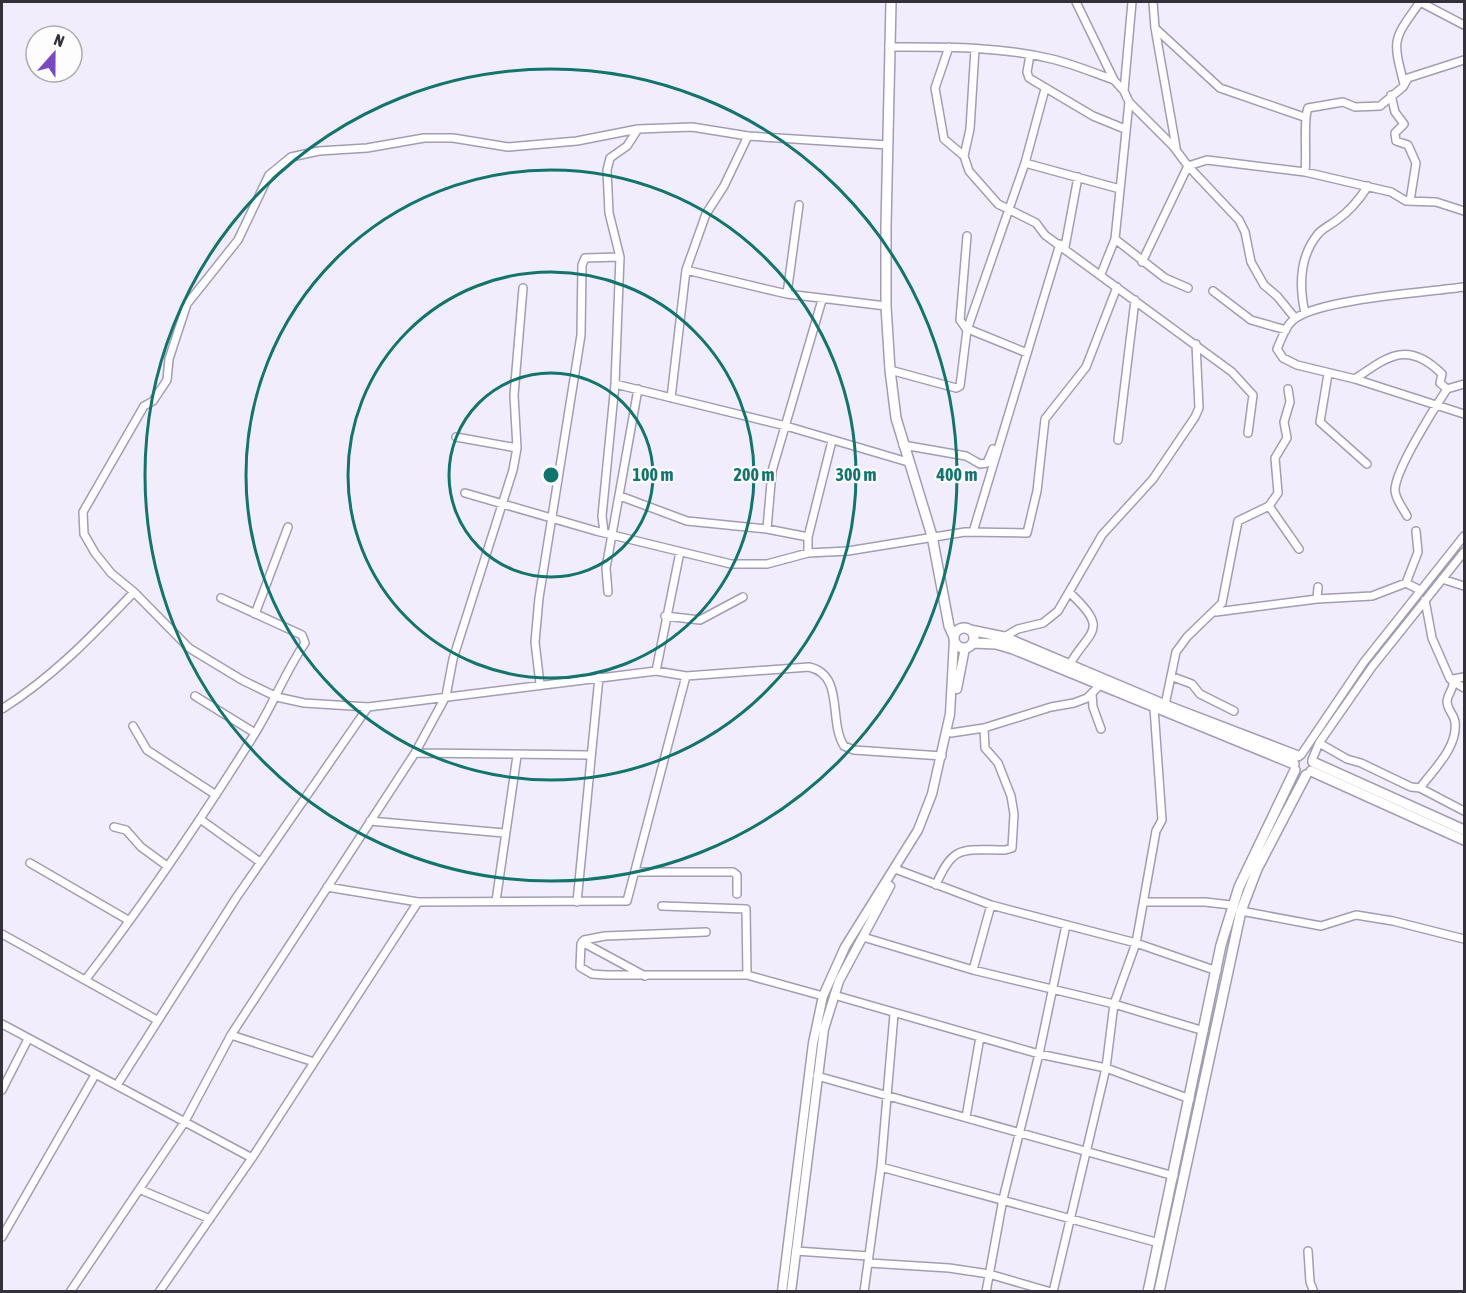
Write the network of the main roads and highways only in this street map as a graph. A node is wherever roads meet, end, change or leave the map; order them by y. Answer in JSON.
{"nodes":[{"id":1,"x":891,"y":2,"type":"edge"},
{"id":2,"x":948,"y":612,"type":"junction"},
{"id":3,"x":966,"y":629,"type":"junction"},
{"id":4,"x":954,"y":639,"type":"junction"},
{"id":5,"x":969,"y":646,"type":"junction"},
{"id":6,"x":1297,"y":762,"type":"junction"},
{"id":7,"x":1311,"y":767,"type":"junction"},
{"id":8,"x":1464,"y":830,"type":"edge"},
{"id":9,"x":1464,"y":840,"type":"edge"},
{"id":10,"x":1148,"y":1292,"type":"edge"},
{"id":11,"x":1159,"y":1292,"type":"edge"}],
"edges":[{"from":1,"to":2,"type":"main road"},
{"from":2,"to":3,"type":"main road"},
{"from":2,"to":4,"type":"main road"},
{"from":3,"to":4,"type":"main road"},
{"from":3,"to":5,"type":"main road"},
{"from":3,"to":6,"type":"main road"},
{"from":4,"to":5,"type":"main road"},
{"from":5,"to":6,"type":"main road"},
{"from":6,"to":7,"type":"main road"},
{"from":6,"to":7,"type":"main road"},
{"from":6,"to":10,"type":"main road"},
{"from":7,"to":8,"type":"main road"},
{"from":7,"to":9,"type":"main road"},
{"from":7,"to":11,"type":"main road"}]}
